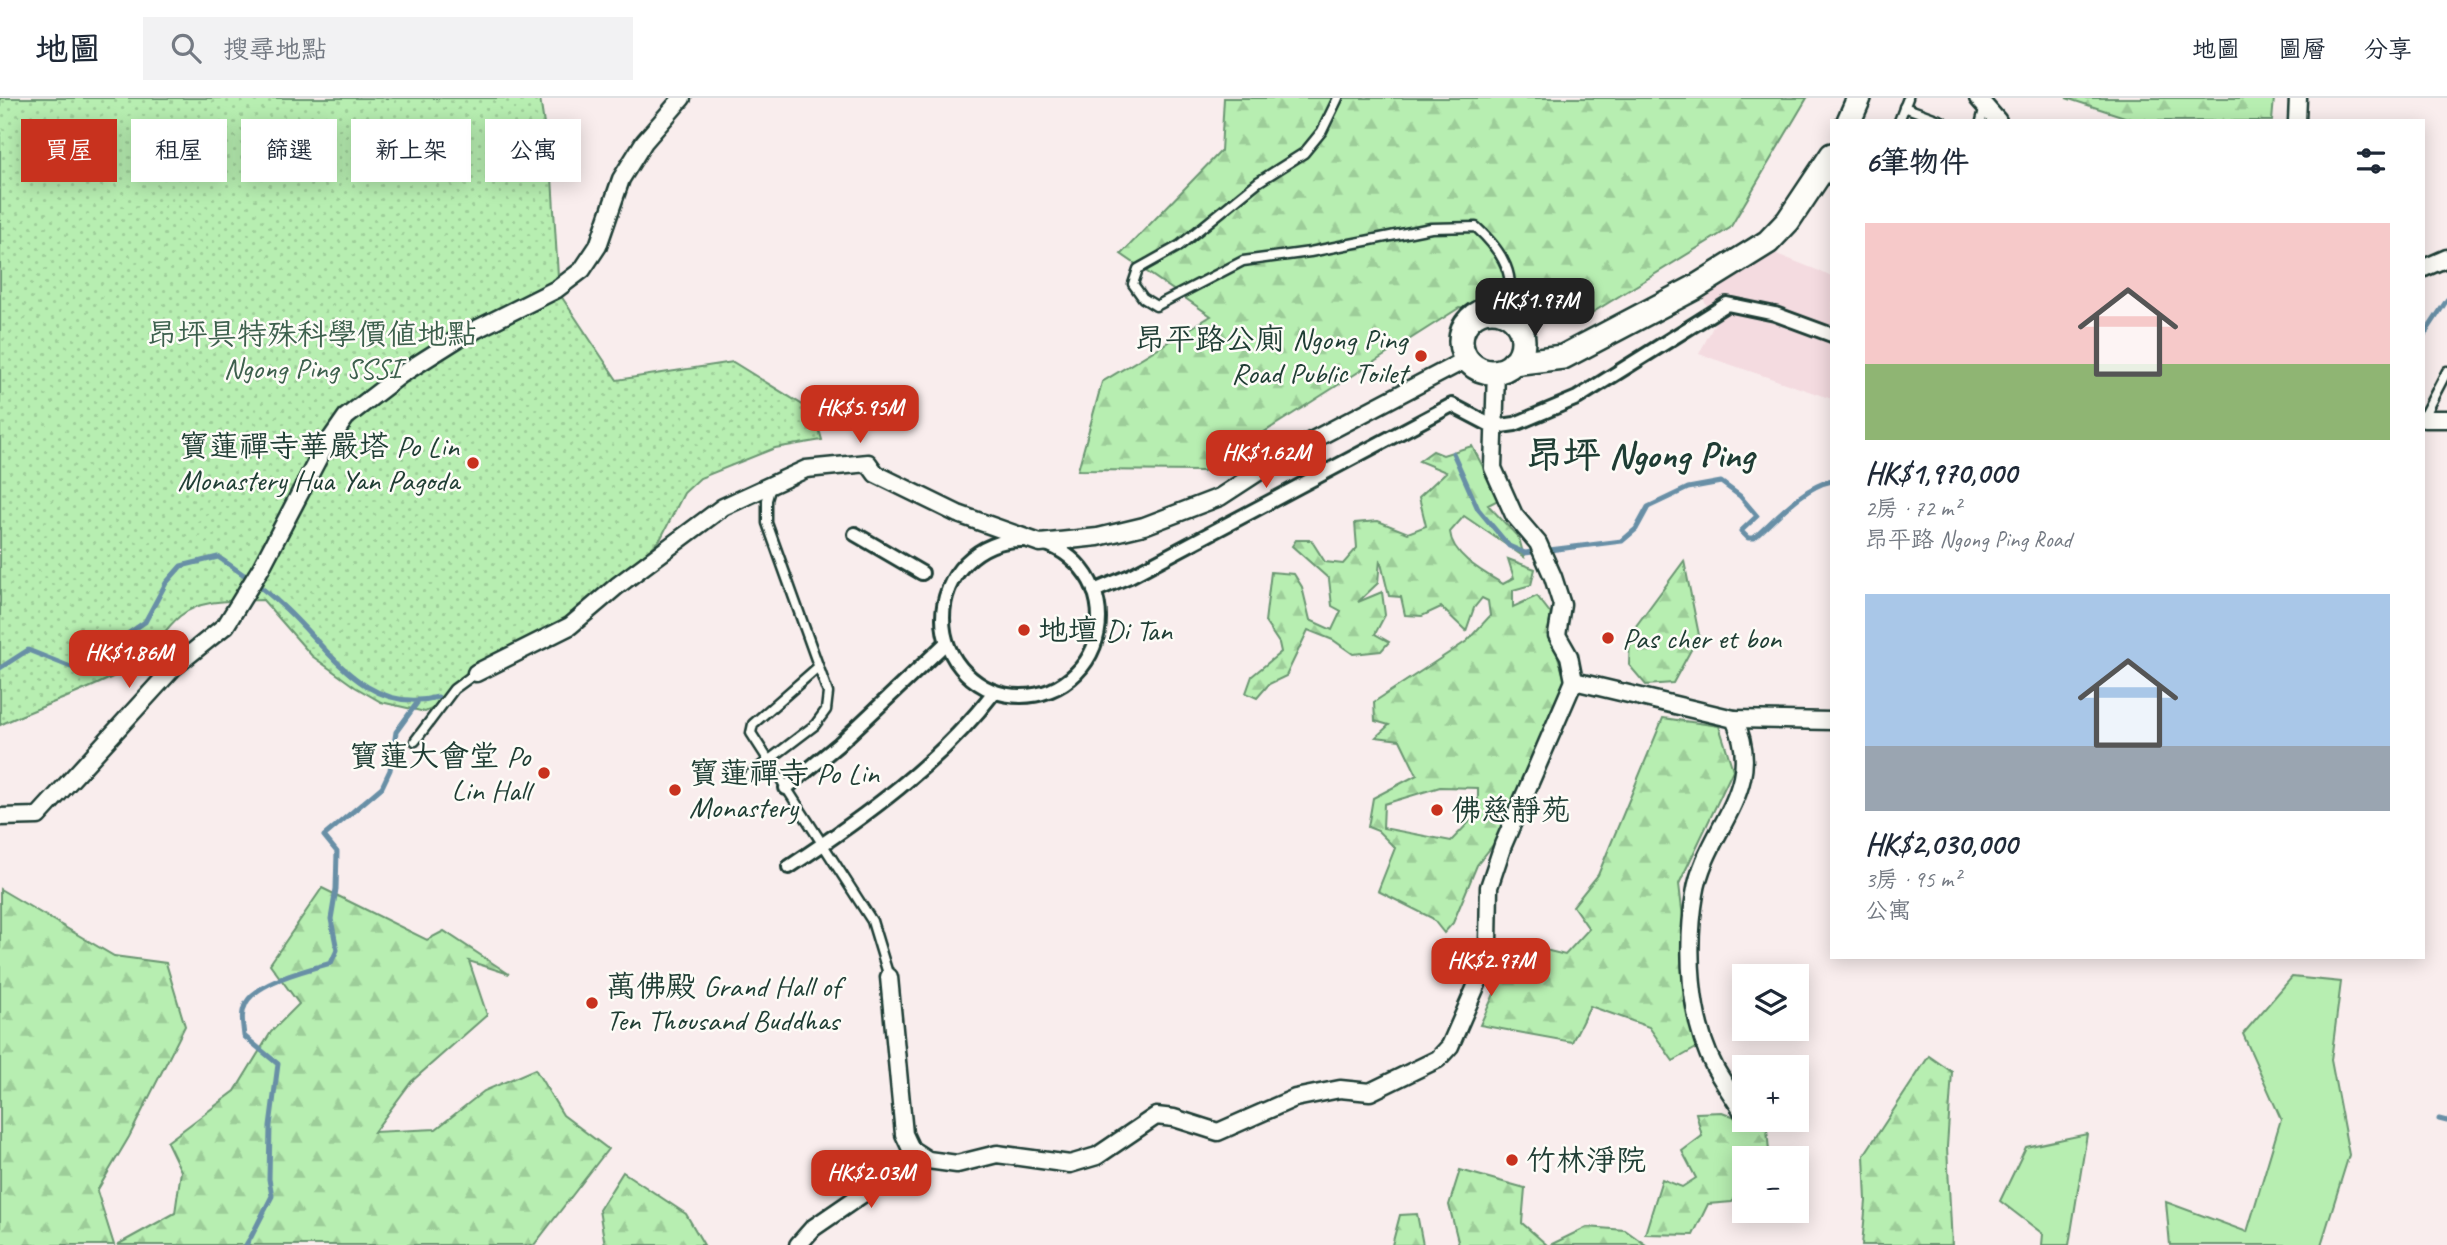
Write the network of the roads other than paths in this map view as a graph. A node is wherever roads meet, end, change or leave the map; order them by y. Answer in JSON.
{"nodes":[{"id":1,"x":682,"y":98,"type":"edge"},
{"id":2,"x":1338,"y":98,"type":"edge"},
{"id":3,"x":1859,"y":98,"type":"edge"},
{"id":4,"x":2298,"y":98,"type":"edge"},
{"id":5,"x":1906,"y":102,"type":"edge"},
{"id":6,"x":1929,"y":118,"type":"edge"},
{"id":7,"x":1850,"y":119,"type":"edge"},
{"id":8,"x":1900,"y":119,"type":"edge"},
{"id":9,"x":2297,"y":119,"type":"edge"},
{"id":10,"x":1830,"y":158,"type":"edge"},
{"id":11,"x":2447,"y":258,"type":"edge"},
{"id":12,"x":2425,"y":268,"type":"edge"},
{"id":13,"x":1504,"y":312,"type":"junction"},
{"id":14,"x":1830,"y":334,"type":"edge"},
{"id":15,"x":1522,"y":336,"type":"junction"},
{"id":16,"x":1563,"y":357,"type":"junction"},
{"id":17,"x":1467,"y":359,"type":"junction"},
{"id":18,"x":1504,"y":367,"type":"junction"},
{"id":19,"x":2447,"y":371,"type":"edge"},
{"id":20,"x":2425,"y":415,"type":"edge"},
{"id":21,"x":2425,"y":417,"type":"edge"},
{"id":22,"x":2447,"y":419,"type":"edge"},
{"id":23,"x":1494,"y":427,"type":"junction"},
{"id":24,"x":772,"y":483,"type":"junction"},
{"id":25,"x":855,"y":534,"type":"dead end"},
{"id":26,"x":1040,"y":543,"type":"junction"},
{"id":27,"x":922,"y":573,"type":"dead end"},
{"id":28,"x":1094,"y":591,"type":"junction"},
{"id":29,"x":946,"y":643,"type":"junction"},
{"id":30,"x":818,"y":667,"type":"junction"},
{"id":31,"x":475,"y":673,"type":"joint"},
{"id":32,"x":1574,"y":681,"type":"junction"},
{"id":33,"x":994,"y":692,"type":"junction"},
{"id":34,"x":1734,"y":719,"type":"junction"},
{"id":35,"x":1830,"y":721,"type":"edge"},
{"id":36,"x":415,"y":741,"type":"dead end"},
{"id":37,"x":767,"y":761,"type":"junction"},
{"id":38,"x":748,"y":776,"type":"dead end"},
{"id":39,"x":786,"y":788,"type":"junction"},
{"id":40,"x":0,"y":817,"type":"edge"},
{"id":41,"x":824,"y":844,"type":"junction"},
{"id":42,"x":789,"y":867,"type":"dead end"},
{"id":43,"x":889,"y":977,"type":"joint"},
{"id":44,"x":1732,"y":1095,"type":"edge"},
{"id":45,"x":928,"y":1160,"type":"junction"},
{"id":46,"x":798,"y":1245,"type":"edge"}],
"edges":[{"from":1,"to":40,"type":"street"},
{"from":2,"to":13,"type":"lane"},
{"from":3,"to":7,"type":"main road"},
{"from":4,"to":9,"type":"street"},
{"from":5,"to":6,"type":"lane"},
{"from":5,"to":8,"type":"lane"},
{"from":10,"to":16,"type":"main road"},
{"from":11,"to":12,"type":"street"},
{"from":13,"to":15,"type":"main road"},
{"from":13,"to":17,"type":"main road"},
{"from":14,"to":23,"type":"street"},
{"from":15,"to":16,"type":"main road"},
{"from":15,"to":18,"type":"main road"},
{"from":16,"to":18,"type":"main road"},
{"from":17,"to":18,"type":"main road"},
{"from":17,"to":26,"type":"street"},
{"from":18,"to":23,"type":"street"},
{"from":19,"to":20,"type":"lane"},
{"from":21,"to":22,"type":"street"},
{"from":23,"to":28,"type":"street"},
{"from":23,"to":32,"type":"street"},
{"from":24,"to":26,"type":"street"},
{"from":24,"to":30,"type":"lane"},
{"from":24,"to":31,"type":"street"},
{"from":25,"to":27,"type":"street"},
{"from":26,"to":28,"type":"street"},
{"from":26,"to":29,"type":"street"},
{"from":28,"to":33,"type":"street"},
{"from":29,"to":33,"type":"street"},
{"from":29,"to":39,"type":"street"},
{"from":30,"to":37,"type":"lane"},
{"from":30,"to":37,"type":"lane"},
{"from":31,"to":36,"type":"lane"},
{"from":32,"to":34,"type":"street"},
{"from":32,"to":45,"type":"street"},
{"from":33,"to":41,"type":"street"},
{"from":34,"to":35,"type":"street"},
{"from":34,"to":44,"type":"street"},
{"from":37,"to":38,"type":"lane"},
{"from":37,"to":39,"type":"lane"},
{"from":39,"to":41,"type":"lane"},
{"from":41,"to":42,"type":"street"},
{"from":41,"to":43,"type":"lane"},
{"from":43,"to":45,"type":"street"},
{"from":45,"to":46,"type":"street"}]}
